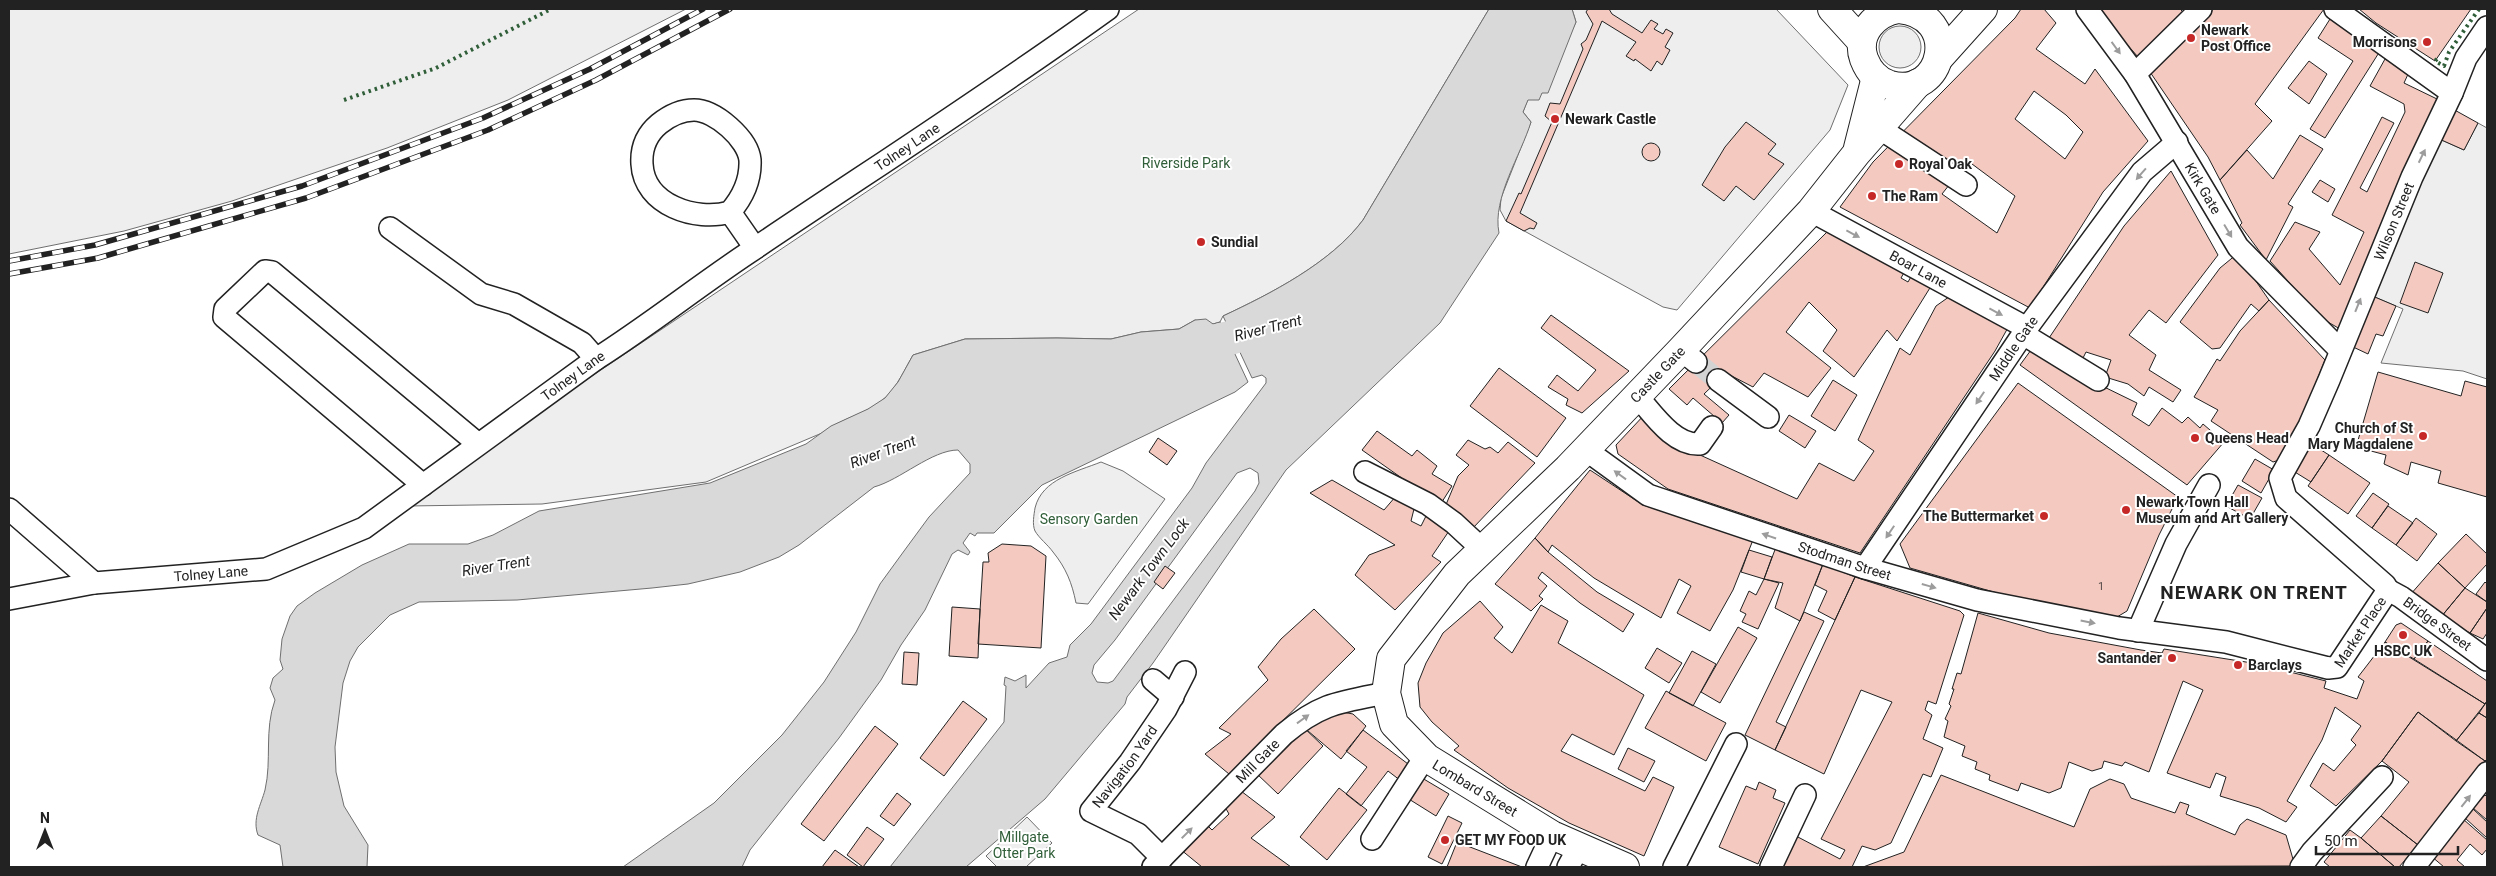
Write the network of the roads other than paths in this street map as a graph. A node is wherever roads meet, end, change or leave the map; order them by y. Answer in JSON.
{"nodes":[{"id":1,"x":1108,"y":9,"type":"edge"},
{"id":2,"x":1832,"y":9,"type":"edge"},
{"id":3,"x":1902,"y":9,"type":"edge"},
{"id":4,"x":1983,"y":9,"type":"edge"},
{"id":5,"x":2087,"y":9,"type":"edge"},
{"id":6,"x":2201,"y":9,"type":"edge"},
{"id":7,"x":2335,"y":9,"type":"edge"},
{"id":8,"x":1080,"y":17,"type":"edge"},
{"id":9,"x":2487,"y":26,"type":"edge"},
{"id":10,"x":1862,"y":42,"type":"junction"},
{"id":11,"x":1939,"y":58,"type":"junction"},
{"id":12,"x":2135,"y":74,"type":"junction"},
{"id":13,"x":1876,"y":77,"type":"junction"},
{"id":14,"x":1918,"y":83,"type":"junction"},
{"id":15,"x":2452,"y":93,"type":"junction"},
{"id":16,"x":1879,"y":128,"type":"junction"},
{"id":17,"x":2177,"y":142,"type":"junction"},
{"id":18,"x":1856,"y":154,"type":"junction"},
{"id":19,"x":1966,"y":185,"type":"dead end"},
{"id":20,"x":1811,"y":211,"type":"junction"},
{"id":21,"x":730,"y":212,"type":"junction"},
{"id":22,"x":390,"y":228,"type":"dead end"},
{"id":23,"x":756,"y":248,"type":"junction"},
{"id":24,"x":2025,"y":331,"type":"junction"},
{"id":25,"x":2340,"y":350,"type":"junction"},
{"id":26,"x":596,"y":359,"type":"junction"},
{"id":27,"x":1718,"y":380,"type":"tunnel mouth"},
{"id":28,"x":2098,"y":380,"type":"dead end"},
{"id":29,"x":1637,"y":396,"type":"junction"},
{"id":30,"x":1768,"y":417,"type":"dead end"},
{"id":31,"x":1712,"y":427,"type":"dead end"},
{"id":32,"x":477,"y":443,"type":"junction"},
{"id":33,"x":1586,"y":450,"type":"junction"},
{"id":34,"x":1365,"y":472,"type":"dead end"},
{"id":35,"x":2282,"y":472,"type":"joint"},
{"id":36,"x":423,"y":485,"type":"junction"},
{"id":37,"x":2209,"y":485,"type":"dead end"},
{"id":38,"x":9,"y":510,"type":"edge"},
{"id":39,"x":1482,"y":549,"type":"junction"},
{"id":40,"x":1865,"y":568,"type":"junction"},
{"id":41,"x":94,"y":583,"type":"junction"},
{"id":42,"x":2388,"y":590,"type":"junction"},
{"id":43,"x":9,"y":599,"type":"edge"},
{"id":44,"x":2129,"y":630,"type":"junction"},
{"id":45,"x":1391,"y":659,"type":"joint"},
{"id":46,"x":2487,"y":660,"type":"edge"},
{"id":47,"x":1185,"y":672,"type":"dead end"},
{"id":48,"x":1153,"y":680,"type":"dead end"},
{"id":49,"x":1386,"y":693,"type":"junction"},
{"id":50,"x":1173,"y":697,"type":"junction"},
{"id":51,"x":1736,"y":744,"type":"dead end"},
{"id":52,"x":1425,"y":757,"type":"junction"},
{"id":53,"x":2487,"y":773,"type":"edge"},
{"id":54,"x":2382,"y":777,"type":"dead end"},
{"id":55,"x":1805,"y":795,"type":"dead end"},
{"id":56,"x":1552,"y":835,"type":"junction"},
{"id":57,"x":1372,"y":839,"type":"dead end"},
{"id":58,"x":1574,"y":857,"type":"edge"},
{"id":59,"x":1158,"y":863,"type":"edge"},
{"id":60,"x":1537,"y":867,"type":"edge"},
{"id":61,"x":1625,"y":867,"type":"edge"},
{"id":62,"x":1674,"y":867,"type":"edge"},
{"id":63,"x":1771,"y":867,"type":"edge"},
{"id":64,"x":2301,"y":867,"type":"edge"},
{"id":65,"x":2414,"y":867,"type":"edge"}],
"edges":[{"from":1,"to":8,"type":"street","name":"Tolney Lane"},
{"from":2,"to":10,"type":"main road"},
{"from":3,"to":10,"type":"main road"},
{"from":3,"to":11,"type":"main road"},
{"from":4,"to":11,"type":"main road"},
{"from":5,"to":12,"type":"street","name":"Kirk Gate","one_way":true},
{"from":6,"to":12,"type":"street"},
{"from":7,"to":15,"type":"street"},
{"from":8,"to":23,"type":"street","name":"Tolney Lane"},
{"from":9,"to":15,"type":"street","name":"Wilson Street"},
{"from":10,"to":13,"type":"main road"},
{"from":11,"to":14,"type":"main road"},
{"from":12,"to":17,"type":"street","name":"Kirk Gate"},
{"from":13,"to":14,"type":"main road"},
{"from":13,"to":18,"type":"main road"},
{"from":14,"to":16,"type":"main road","name":"Castle Gate"},
{"from":25,"to":15,"type":"street","name":"Wilson Street","one_way":true},
{"from":16,"to":18,"type":"main road","name":"Castle Gate"},
{"from":16,"to":19,"type":"street"},
{"from":17,"to":24,"type":"street","name":"Middle Gate","one_way":true},
{"from":17,"to":25,"type":"street","name":"Kirk Gate","one_way":true},
{"from":18,"to":20,"type":"main road","name":"Castle Gate"},
{"from":20,"to":24,"type":"street","name":"Boar Lane","one_way":true},
{"from":20,"to":29,"type":"main road","name":"Castle Gate"},
{"from":21,"to":21,"type":"street"},
{"from":21,"to":23,"type":"street"},
{"from":22,"to":26,"type":"street"},
{"from":23,"to":26,"type":"street","name":"Tolney Lane"},
{"from":24,"to":28,"type":"street","name":"Boar Lane"},
{"from":24,"to":40,"type":"street","name":"Middle Gate","one_way":true},
{"from":25,"to":35,"type":"street","name":"Wilson Street"},
{"from":26,"to":32,"type":"street","name":"Tolney Lane"},
{"from":27,"to":30,"type":"street"},
{"from":29,"to":31,"type":"street"},
{"from":29,"to":33,"type":"main road","name":"Castle Gate"},
{"from":32,"to":36,"type":"street","name":"Tolney Lane"},
{"from":32,"to":36,"type":"street"},
{"from":33,"to":39,"type":"main road","name":"Castle Gate"},
{"from":40,"to":33,"type":"street","name":"Stodman Street","one_way":true},
{"from":34,"to":39,"type":"street"},
{"from":35,"to":42,"type":"street","name":"Market Place"},
{"from":36,"to":41,"type":"street","name":"Tolney Lane"},
{"from":37,"to":44,"type":"street"},
{"from":38,"to":41,"type":"street"},
{"from":39,"to":45,"type":"main road","name":"Castle Gate"},
{"from":40,"to":44,"type":"street","name":"Stodman Street","one_way":true},
{"from":41,"to":43,"type":"street","name":"Tolney Lane"},
{"from":42,"to":44,"type":"street","name":"Market Place"},
{"from":42,"to":46,"type":"street","name":"Bridge Street"},
{"from":45,"to":49,"type":"main road","name":"Lombard Street"},
{"from":47,"to":50,"type":"street","name":"Navigation Yard"},
{"from":48,"to":50,"type":"street"},
{"from":49,"to":52,"type":"main road","name":"Lombard Street"},
{"from":59,"to":49,"type":"street","name":"Mill Gate","one_way":true},
{"from":50,"to":59,"type":"street","name":"Navigation Yard"},
{"from":51,"to":62,"type":"street"},
{"from":52,"to":56,"type":"main road","name":"Lombard Street"},
{"from":52,"to":57,"type":"street"},
{"from":65,"to":53,"type":"street","one_way":true},
{"from":54,"to":64,"type":"street"},
{"from":55,"to":63,"type":"street"},
{"from":56,"to":58,"type":"main road","name":"Lombard Street"},
{"from":56,"to":60,"type":"street"},
{"from":58,"to":61,"type":"main road","name":"Lombard Street"}]}
